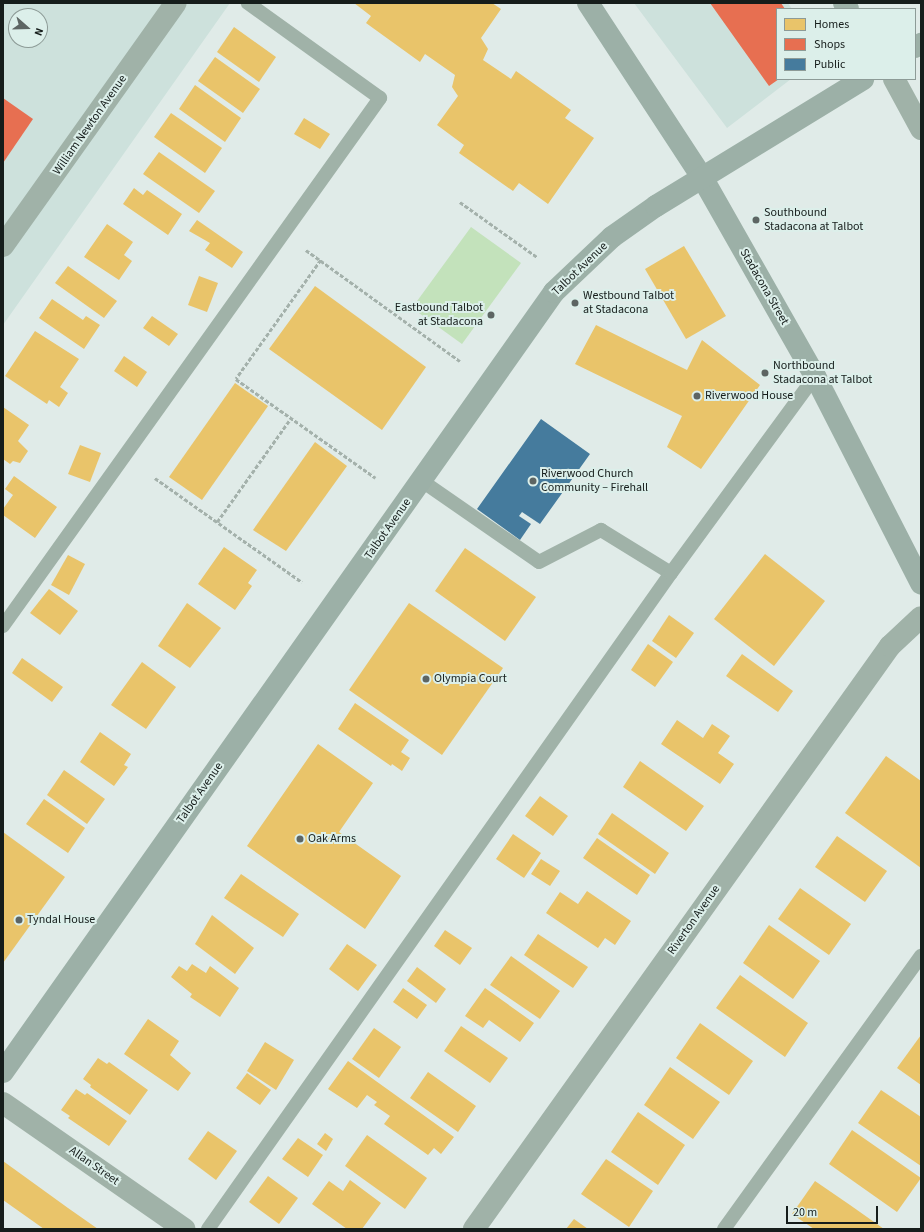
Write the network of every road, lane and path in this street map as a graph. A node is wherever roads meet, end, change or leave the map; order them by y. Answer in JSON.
{"nodes":[{"id":1,"x":176,"y":3,"type":"edge"},
{"id":2,"x":248,"y":3,"type":"edge"},
{"id":3,"x":588,"y":3,"type":"edge"},
{"id":4,"x":861,"y":80,"type":"edge"},
{"id":5,"x":895,"y":80,"type":"edge"},
{"id":6,"x":921,"y":129,"type":"edge"},
{"id":7,"x":703,"y":179,"type":"junction"},
{"id":8,"x":460,"y":202,"type":"dead end"},
{"id":9,"x":3,"y":246,"type":"edge"},
{"id":10,"x":306,"y":250,"type":"dead end"},
{"id":11,"x":536,"y":257,"type":"dead end"},
{"id":12,"x":321,"y":260,"type":"junction"},
{"id":13,"x":460,"y":361,"type":"dead end"},
{"id":14,"x":815,"y":376,"type":"junction"},
{"id":15,"x":291,"y":418,"type":"junction"},
{"id":16,"x":155,"y":478,"type":"dead end"},
{"id":17,"x":376,"y":478,"type":"dead end"},
{"id":18,"x":422,"y":481,"type":"junction"},
{"id":19,"x":217,"y":522,"type":"junction"},
{"id":20,"x":671,"y":573,"type":"junction"},
{"id":21,"x":302,"y":582,"type":"dead end"},
{"id":22,"x":921,"y":583,"type":"edge"},
{"id":23,"x":921,"y":617,"type":"edge"},
{"id":24,"x":3,"y":626,"type":"edge"},
{"id":25,"x":921,"y":956,"type":"edge"},
{"id":26,"x":3,"y":1072,"type":"edge"},
{"id":27,"x":3,"y":1103,"type":"edge"},
{"id":28,"x":184,"y":1229,"type":"edge"},
{"id":29,"x":208,"y":1229,"type":"edge"},
{"id":30,"x":474,"y":1229,"type":"edge"},
{"id":31,"x":724,"y":1229,"type":"edge"}],
"edges":[{"from":1,"to":9,"type":"street","name":"William Newton Avenue"},
{"from":2,"to":24,"type":"lane"},
{"from":3,"to":7,"type":"street","name":"Stadacona Street"},
{"from":4,"to":7,"type":"street","name":"Talbot Avenue"},
{"from":5,"to":6,"type":"street"},
{"from":7,"to":14,"type":"street","name":"Stadacona Street"},
{"from":7,"to":18,"type":"street","name":"Talbot Avenue"},
{"from":8,"to":11,"type":"path"},
{"from":10,"to":12,"type":"path"},
{"from":12,"to":13,"type":"path"},
{"from":12,"to":15,"type":"path"},
{"from":14,"to":20,"type":"lane"},
{"from":14,"to":22,"type":"street","name":"Stadacona Street"},
{"from":15,"to":17,"type":"path"},
{"from":15,"to":19,"type":"path"},
{"from":16,"to":19,"type":"path"},
{"from":18,"to":20,"type":"lane"},
{"from":18,"to":26,"type":"street","name":"Talbot Avenue"},
{"from":19,"to":21,"type":"path"},
{"from":20,"to":29,"type":"lane"},
{"from":23,"to":30,"type":"street","name":"Riverton Avenue"},
{"from":25,"to":31,"type":"lane"},
{"from":27,"to":28,"type":"street","name":"Allan Street"}]}
